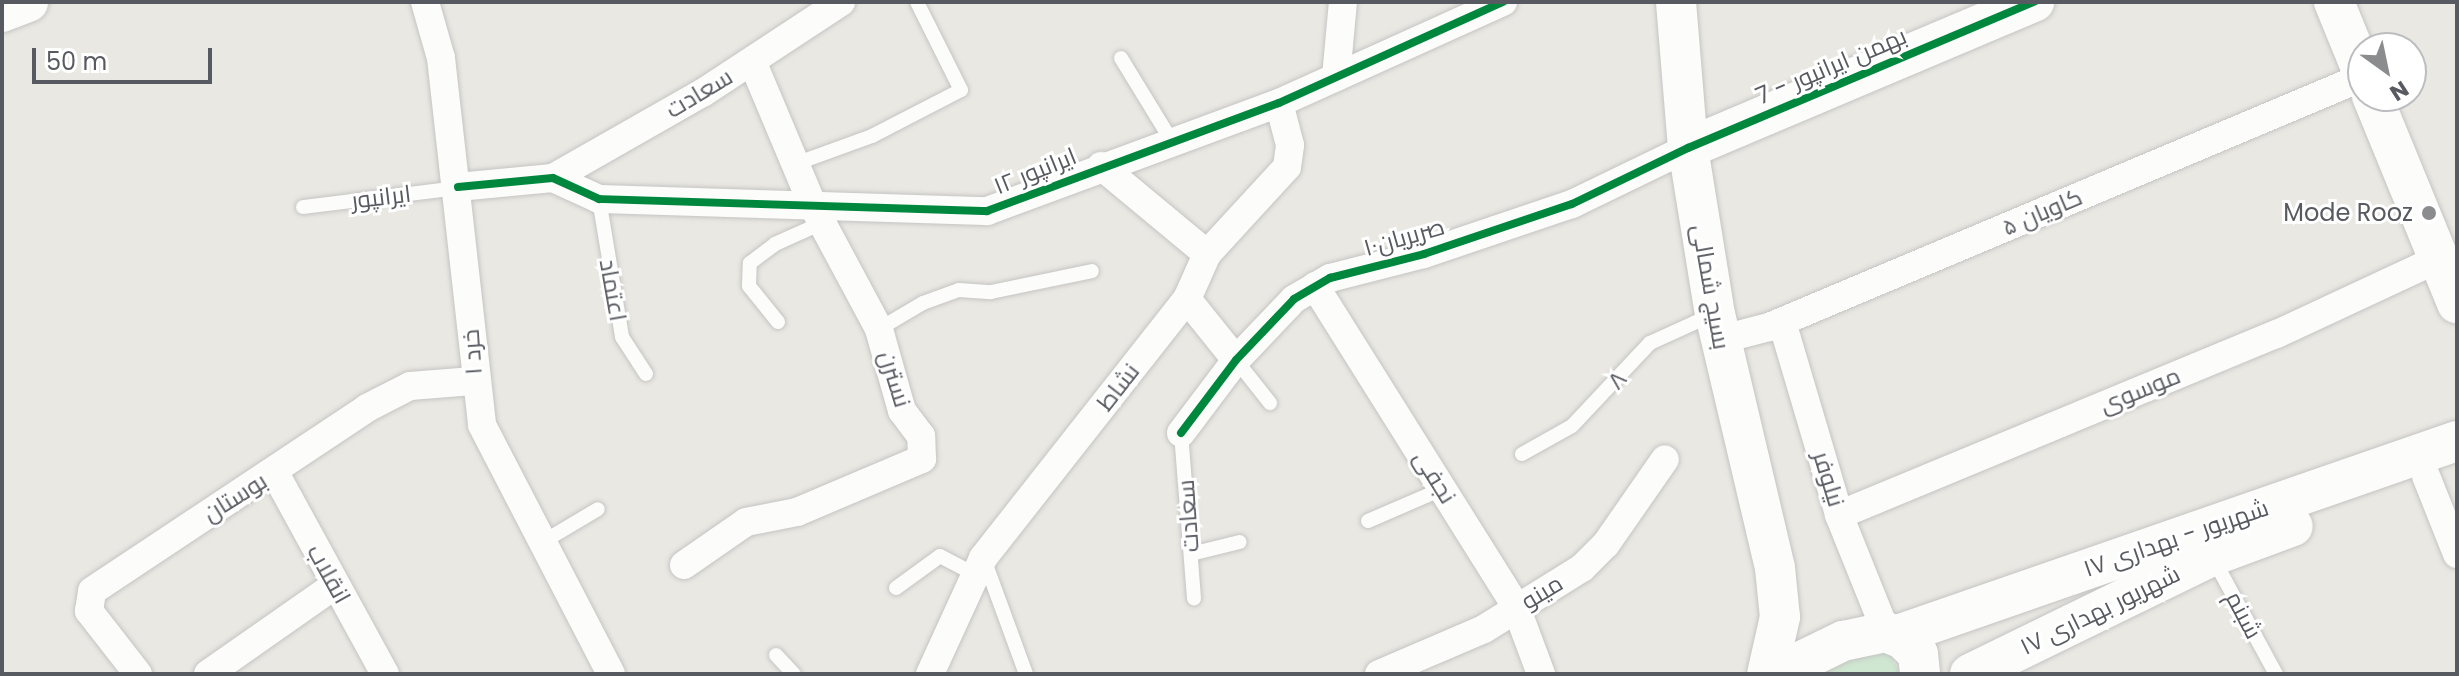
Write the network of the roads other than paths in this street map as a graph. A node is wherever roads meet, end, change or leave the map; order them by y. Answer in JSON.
{"nodes":[{"id":1,"x":28,"y":2,"type":"edge"},
{"id":2,"x":425,"y":2,"type":"edge"},
{"id":3,"x":841,"y":2,"type":"edge"},
{"id":4,"x":917,"y":2,"type":"edge"},
{"id":5,"x":1343,"y":2,"type":"edge"},
{"id":6,"x":1503,"y":2,"type":"edge"},
{"id":7,"x":1676,"y":2,"type":"edge"},
{"id":8,"x":2034,"y":2,"type":"edge"},
{"id":9,"x":2334,"y":2,"type":"edge"},
{"id":10,"x":2,"y":12,"type":"edge"},
{"id":11,"x":2347,"y":35,"type":"edge"},
{"id":12,"x":1121,"y":58,"type":"dead end"},
{"id":13,"x":752,"y":61,"type":"junction"},
{"id":14,"x":1336,"y":77,"type":"junction"},
{"id":15,"x":2347,"y":82,"type":"edge"},
{"id":16,"x":1279,"y":103,"type":"junction"},
{"id":17,"x":2378,"y":112,"type":"edge"},
{"id":18,"x":1171,"y":140,"type":"junction"},
{"id":19,"x":1688,"y":148,"type":"junction"},
{"id":20,"x":795,"y":164,"type":"junction"},
{"id":21,"x":1101,"y":166,"type":"junction"},
{"id":22,"x":553,"y":178,"type":"junction"},
{"id":23,"x":458,"y":187,"type":"junction"},
{"id":24,"x":599,"y":199,"type":"junction"},
{"id":25,"x":303,"y":207,"type":"dead end"},
{"id":26,"x":818,"y":214,"type":"junction"},
{"id":27,"x":1207,"y":254,"type":"junction"},
{"id":28,"x":2438,"y":259,"type":"junction"},
{"id":29,"x":1092,"y":271,"type":"dead end"},
{"id":30,"x":1315,"y":286,"type":"junction"},
{"id":31,"x":1187,"y":299,"type":"junction"},
{"id":32,"x":2457,"y":303,"type":"edge"},
{"id":33,"x":778,"y":322,"type":"dead end"},
{"id":34,"x":1782,"y":322,"type":"junction"},
{"id":35,"x":1717,"y":327,"type":"junction"},
{"id":36,"x":879,"y":329,"type":"junction"},
{"id":37,"x":1236,"y":360,"type":"junction"},
{"id":38,"x":646,"y":374,"type":"dead end"},
{"id":39,"x":473,"y":381,"type":"junction"},
{"id":40,"x":1270,"y":403,"type":"dead end"},
{"id":41,"x":1181,"y":433,"type":"joint"},
{"id":42,"x":2457,"y":441,"type":"edge"},
{"id":43,"x":1522,"y":454,"type":"dead end"},
{"id":44,"x":1665,"y":459,"type":"dead end"},
{"id":45,"x":2442,"y":472,"type":"edge"},
{"id":46,"x":275,"y":473,"type":"junction"},
{"id":47,"x":1442,"y":489,"type":"junction"},
{"id":48,"x":598,"y":509,"type":"dead end"},
{"id":49,"x":1839,"y":515,"type":"junction"},
{"id":50,"x":1368,"y":521,"type":"dead end"},
{"id":51,"x":1240,"y":542,"type":"dead end"},
{"id":52,"x":540,"y":543,"type":"junction"},
{"id":53,"x":1191,"y":554,"type":"junction"},
{"id":54,"x":2457,"y":554,"type":"edge"},
{"id":55,"x":2212,"y":556,"type":"junction"},
{"id":56,"x":684,"y":565,"type":"dead end"},
{"id":57,"x":979,"y":566,"type":"junction"},
{"id":58,"x":1775,"y":568,"type":"junction"},
{"id":59,"x":335,"y":585,"type":"junction"},
{"id":60,"x":896,"y":588,"type":"dead end"},
{"id":61,"x":1194,"y":598,"type":"dead end"},
{"id":62,"x":1516,"y":607,"type":"junction"},
{"id":63,"x":1951,"y":615,"type":"junction"},
{"id":64,"x":1890,"y":634,"type":"junction"},
{"id":65,"x":1843,"y":641,"type":"junction"},
{"id":66,"x":776,"y":655,"type":"dead end"},
{"id":67,"x":138,"y":674,"type":"edge"},
{"id":68,"x":208,"y":674,"type":"edge"},
{"id":69,"x":385,"y":674,"type":"edge"},
{"id":70,"x":611,"y":674,"type":"edge"},
{"id":71,"x":794,"y":674,"type":"edge"},
{"id":72,"x":930,"y":674,"type":"edge"},
{"id":73,"x":1026,"y":674,"type":"edge"},
{"id":74,"x":1379,"y":674,"type":"edge"},
{"id":75,"x":1541,"y":674,"type":"edge"},
{"id":76,"x":1767,"y":674,"type":"edge"},
{"id":77,"x":1775,"y":674,"type":"edge"},
{"id":78,"x":1920,"y":674,"type":"edge"},
{"id":79,"x":1969,"y":674,"type":"edge"},
{"id":80,"x":2276,"y":674,"type":"edge"}],
"edges":[{"from":1,"to":10,"type":"main road"},
{"from":2,"to":23,"type":"street","name":"خرد ۱"},
{"from":3,"to":13,"type":"street","name":"سعادت"},
{"from":4,"to":20,"type":"lane"},
{"from":5,"to":14,"type":"street"},
{"from":6,"to":14,"type":"street","name":"ایرانپور ۱۲"},
{"from":7,"to":19,"type":"main road","name":"بسیج شمالی"},
{"from":8,"to":19,"type":"main road","name":"بهمن ایرانپور - 7"},
{"from":9,"to":11,"type":"main road"},
{"from":12,"to":18,"type":"lane"},
{"from":13,"to":20,"type":"street","name":"نسترن"},
{"from":13,"to":22,"type":"street","name":"سعادت"},
{"from":14,"to":16,"type":"street","name":"ایرانپور ۱۲"},
{"from":15,"to":34,"type":"street","name":"کاویان ۵"},
{"from":16,"to":18,"type":"street","name":"ایرانپور ۱۲"},
{"from":16,"to":27,"type":"street","name":"نشاط"},
{"from":17,"to":28,"type":"main road"},
{"from":18,"to":21,"type":"street","name":"ایرانپور ۱۲"},
{"from":19,"to":30,"type":"street","name":"صریریان۱۰"},
{"from":19,"to":35,"type":"main road","name":"بسیج شمالی"},
{"from":20,"to":26,"type":"street","name":"نسترن"},
{"from":21,"to":26,"type":"street","name":"ایرانپور ۱۲"},
{"from":21,"to":27,"type":"street"},
{"from":22,"to":23,"type":"street","name":"ایرانپور ۱۲"},
{"from":22,"to":24,"type":"street","name":"ایرانپور ۱۲"},
{"from":23,"to":25,"type":"lane","name":"ایرانپور"},
{"from":23,"to":39,"type":"street","name":"خرد ۱"},
{"from":24,"to":26,"type":"street","name":"ایرانپور ۱۲"},
{"from":24,"to":38,"type":"lane","name":"اعتماد"},
{"from":26,"to":33,"type":"lane"},
{"from":26,"to":36,"type":"street","name":"نسترن"},
{"from":27,"to":31,"type":"street","name":"نشاط"},
{"from":28,"to":32,"type":"main road"},
{"from":28,"to":49,"type":"street","name":"موسوی"},
{"from":29,"to":36,"type":"lane"},
{"from":30,"to":37,"type":"street","name":"صریریان۱۰"},
{"from":30,"to":47,"type":"street","name":"نجفی"},
{"from":31,"to":37,"type":"street"},
{"from":31,"to":57,"type":"street","name":"نشاط"},
{"from":34,"to":35,"type":"street","name":"کاویان ۵"},
{"from":34,"to":49,"type":"street","name":"نیلوفر"},
{"from":35,"to":43,"type":"lane","name":"۸"},
{"from":35,"to":58,"type":"main road","name":"بسیج شمالی"},
{"from":36,"to":56,"type":"street","name":"نسترن"},
{"from":37,"to":40,"type":"lane"},
{"from":37,"to":41,"type":"street","name":"صریریان۱۰"},
{"from":39,"to":46,"type":"street","name":"بوستان"},
{"from":39,"to":52,"type":"street","name":"خرد ۱"},
{"from":41,"to":53,"type":"lane","name":"سعادت"},
{"from":42,"to":63,"type":"main road","name":"۱۷ شهریور - بهداری"},
{"from":44,"to":62,"type":"street","name":"مینو"},
{"from":45,"to":54,"type":"street"},
{"from":45,"to":55,"type":"main road","name":"۱۷ شهریور بهداری"},
{"from":46,"to":59,"type":"street","name":"انقلاب"},
{"from":46,"to":67,"type":"street","name":"بوستان"},
{"from":47,"to":50,"type":"lane"},
{"from":47,"to":62,"type":"street","name":"نجفی"},
{"from":48,"to":52,"type":"lane"},
{"from":49,"to":64,"type":"street","name":"نیلوفر"},
{"from":51,"to":53,"type":"lane"},
{"from":52,"to":70,"type":"street","name":"خرد ۱"},
{"from":53,"to":61,"type":"lane","name":"سعادت"},
{"from":55,"to":79,"type":"main road","name":"۱۷ شهریور بهداری"},
{"from":55,"to":80,"type":"lane","name":"شبنم"},
{"from":57,"to":60,"type":"lane"},
{"from":57,"to":72,"type":"street","name":"نشاط"},
{"from":57,"to":73,"type":"lane"},
{"from":58,"to":65,"type":"main road","name":"بسیج شمالی"},
{"from":58,"to":76,"type":"main road","name":"بسیج شمالی"},
{"from":59,"to":68,"type":"street"},
{"from":59,"to":69,"type":"street","name":"انقلاب"},
{"from":62,"to":74,"type":"street","name":"مینو"},
{"from":62,"to":75,"type":"street","name":"نجفی"},
{"from":63,"to":64,"type":"main road","name":"۱۷ شهریور - بهداری"},
{"from":63,"to":79,"type":"main road"},
{"from":64,"to":65,"type":"main road","name":"۱۷ شهریور - بهداری"},
{"from":64,"to":78,"type":"main road"},
{"from":65,"to":77,"type":"main road","name":"۱۷ شهریور - بهداری"},
{"from":66,"to":71,"type":"lane"}]}
